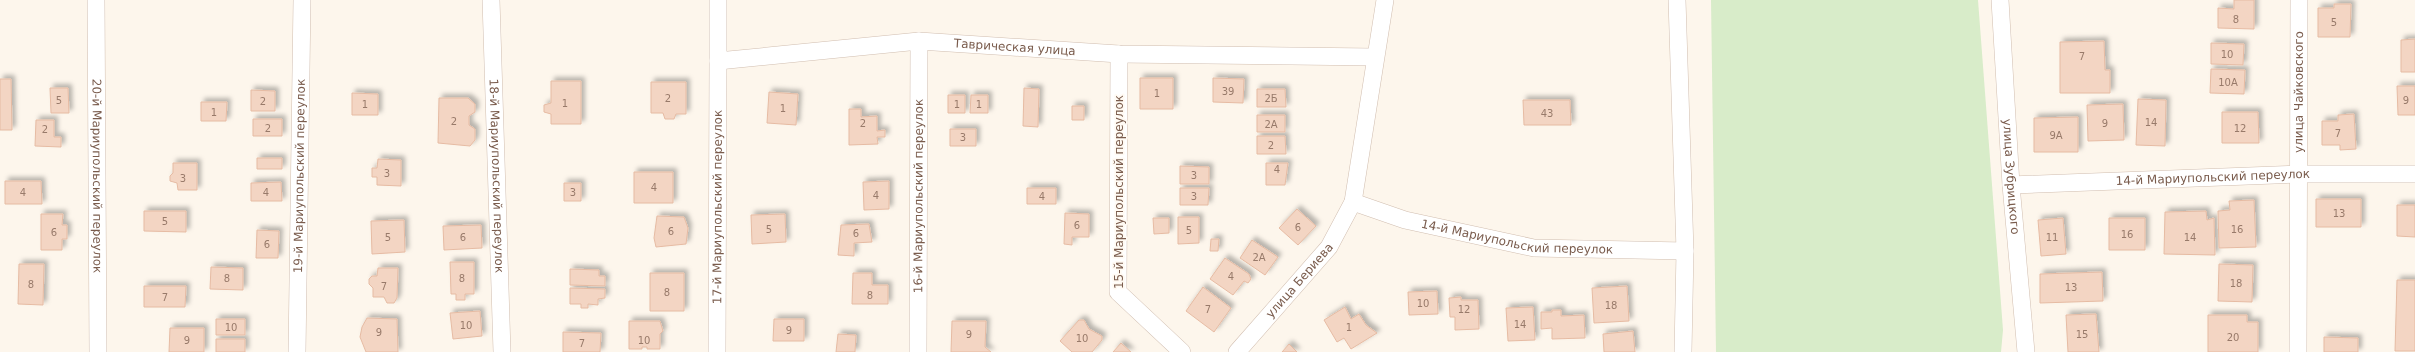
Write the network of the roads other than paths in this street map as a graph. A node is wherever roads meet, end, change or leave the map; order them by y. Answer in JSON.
{"nodes":[{"id":1,"x":96,"y":0,"type":"edge"},
{"id":2,"x":302,"y":0,"type":"edge"},
{"id":3,"x":491,"y":0,"type":"edge"},
{"id":4,"x":718,"y":0,"type":"edge"},
{"id":5,"x":1385,"y":0,"type":"edge"},
{"id":6,"x":1677,"y":0,"type":"edge"},
{"id":7,"x":2000,"y":0,"type":"edge"},
{"id":8,"x":2299,"y":0,"type":"edge"},
{"id":9,"x":919,"y":41,"type":"junction"},
{"id":10,"x":1119,"y":54,"type":"junction"},
{"id":11,"x":1374,"y":57,"type":"junction"},
{"id":12,"x":718,"y":61,"type":"junction"},
{"id":13,"x":2300,"y":174,"type":"junction"},
{"id":14,"x":2415,"y":174,"type":"edge"},
{"id":15,"x":2011,"y":184,"type":"junction"},
{"id":16,"x":1353,"y":202,"type":"junction"},
{"id":17,"x":1685,"y":252,"type":"junction"},
{"id":18,"x":98,"y":352,"type":"edge"},
{"id":19,"x":297,"y":352,"type":"edge"},
{"id":20,"x":502,"y":352,"type":"edge"},
{"id":21,"x":717,"y":352,"type":"edge"},
{"id":22,"x":918,"y":352,"type":"edge"},
{"id":23,"x":1182,"y":352,"type":"edge"},
{"id":24,"x":1237,"y":352,"type":"edge"},
{"id":25,"x":1683,"y":352,"type":"edge"},
{"id":26,"x":2026,"y":352,"type":"edge"},
{"id":27,"x":2298,"y":352,"type":"edge"}],
"edges":[{"from":1,"to":18,"type":"street","name":"20-й Мариупольский переулок"},
{"from":2,"to":19,"type":"street","name":"19-й Мариупольский переулок"},
{"from":3,"to":20,"type":"street","name":"18-й Мариупольский переулок"},
{"from":4,"to":12,"type":"street"},
{"from":5,"to":11,"type":"street","name":"улица Бериева"},
{"from":6,"to":17,"type":"street"},
{"from":7,"to":15,"type":"street","name":"улица Зубрицкого"},
{"from":8,"to":13,"type":"street","name":"улица Чайковского"},
{"from":9,"to":10,"type":"street","name":"Таврическая улица"},
{"from":9,"to":12,"type":"street","name":"Таврическая улица"},
{"from":9,"to":22,"type":"street","name":"16-й Мариупольский переулок"},
{"from":10,"to":11,"type":"street","name":"Таврическая улица"},
{"from":10,"to":23,"type":"street","name":"15-й Мариупольский переулок"},
{"from":11,"to":16,"type":"street","name":"улица Бериева"},
{"from":12,"to":21,"type":"street","name":"17-й Мариупольский переулок"},
{"from":13,"to":14,"type":"street","name":"14-й Мариупольский переулок"},
{"from":13,"to":15,"type":"street","name":"14-й Мариупольский переулок"},
{"from":13,"to":27,"type":"street","name":"улица Чайковского"},
{"from":15,"to":26,"type":"street","name":"улица Зубрицкого"},
{"from":16,"to":17,"type":"street","name":"14-й Мариупольский переулок"},
{"from":16,"to":24,"type":"street","name":"улица Бериева"},
{"from":17,"to":25,"type":"street"}]}
